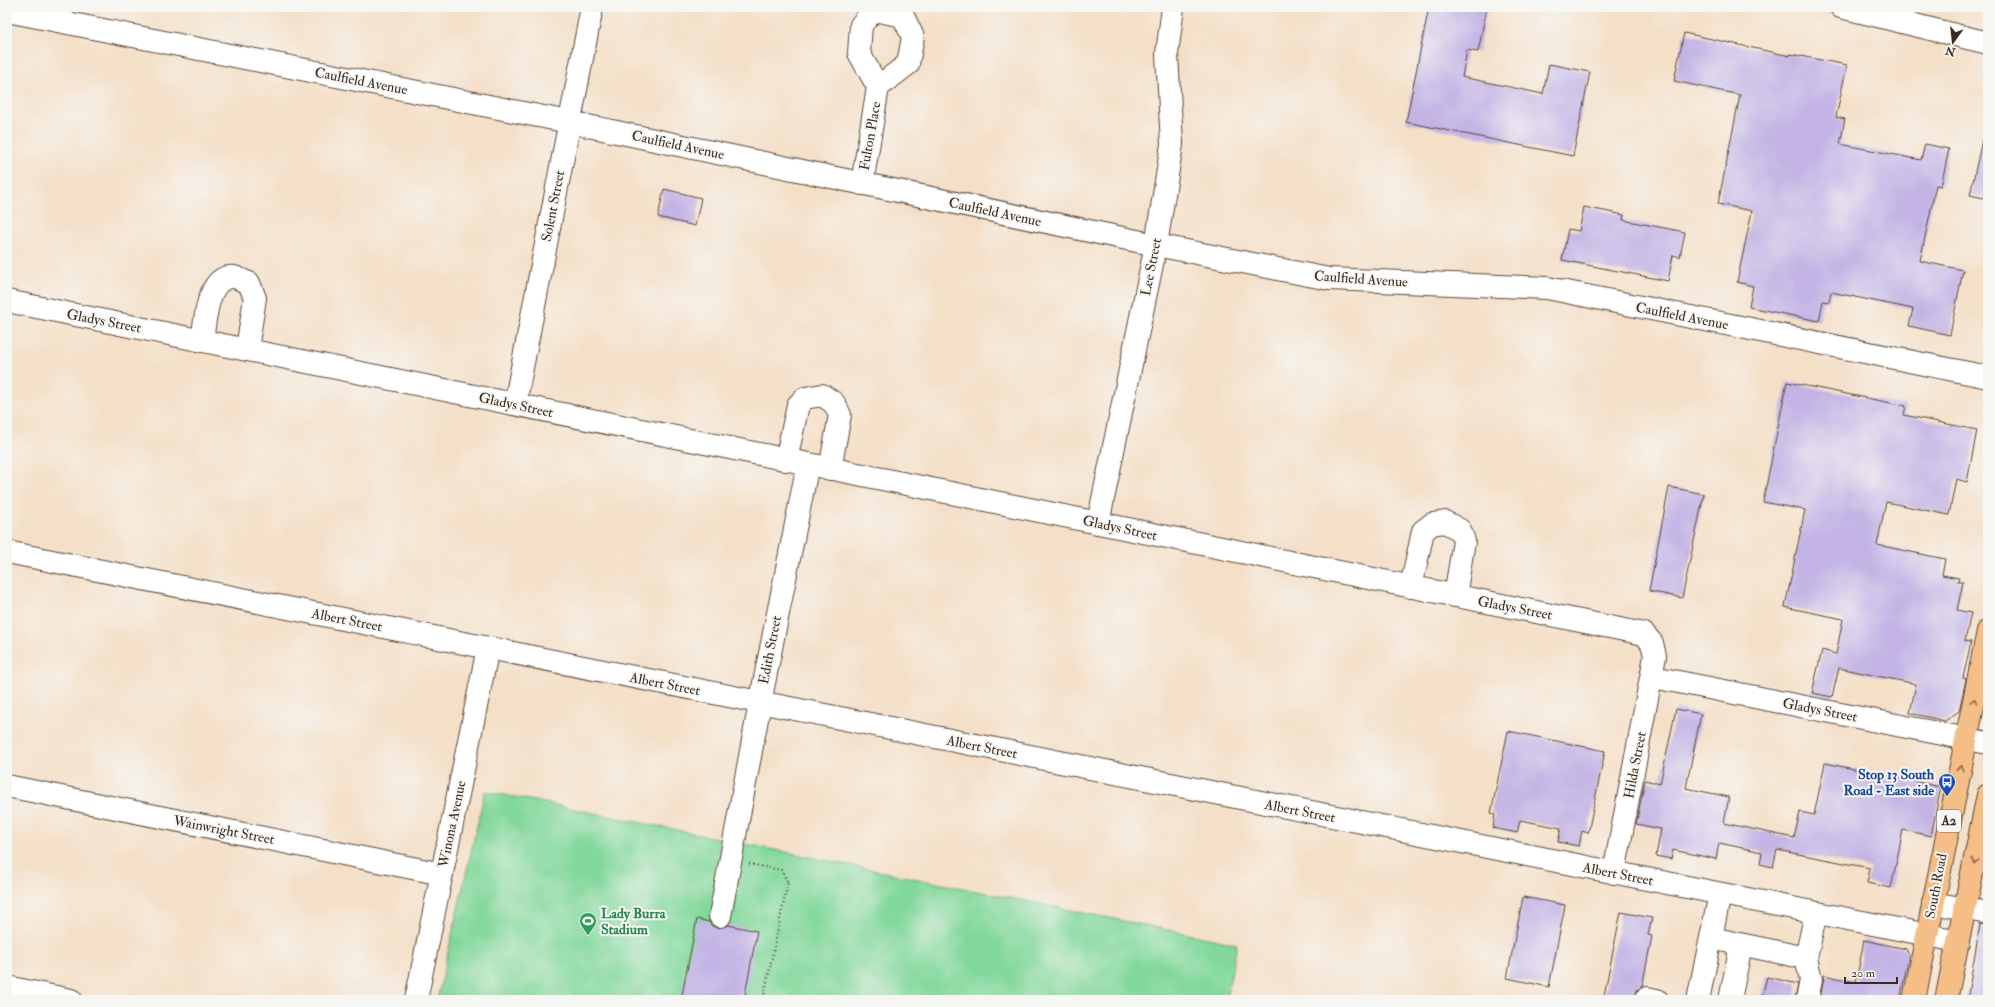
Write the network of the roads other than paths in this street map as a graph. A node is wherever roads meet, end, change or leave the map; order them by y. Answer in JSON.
{"nodes":[{"id":1,"x":592,"y":7,"type":"edge"},
{"id":2,"x":1173,"y":7,"type":"edge"},
{"id":3,"x":1840,"y":7,"type":"edge"},
{"id":4,"x":7,"y":11,"type":"edge"},
{"id":5,"x":1988,"y":43,"type":"edge"},
{"id":6,"x":878,"y":87,"type":"dead end"},
{"id":7,"x":569,"y":122,"type":"junction"},
{"id":8,"x":862,"y":184,"type":"junction"},
{"id":9,"x":1156,"y":246,"type":"junction"},
{"id":10,"x":7,"y":301,"type":"edge"},
{"id":11,"x":202,"y":340,"type":"junction"},
{"id":12,"x":247,"y":349,"type":"junction"},
{"id":13,"x":1988,"y":377,"type":"edge"},
{"id":14,"x":515,"y":404,"type":"junction"},
{"id":15,"x":786,"y":460,"type":"junction"},
{"id":16,"x":808,"y":464,"type":"junction"},
{"id":17,"x":830,"y":468,"type":"junction"},
{"id":18,"x":1098,"y":523,"type":"junction"},
{"id":19,"x":7,"y":552,"type":"edge"},
{"id":20,"x":1411,"y":587,"type":"junction"},
{"id":21,"x":1455,"y":596,"type":"junction"},
{"id":22,"x":1988,"y":631,"type":"edge"},
{"id":23,"x":488,"y":648,"type":"junction"},
{"id":24,"x":1654,"y":667,"type":"junction"},
{"id":25,"x":760,"y":703,"type":"junction"},
{"id":26,"x":1966,"y":739,"type":"junction"},
{"id":27,"x":1988,"y":743,"type":"edge"},
{"id":28,"x":7,"y":786,"type":"edge"},
{"id":29,"x":1988,"y":796,"type":"edge"},
{"id":30,"x":1614,"y":873,"type":"junction"},
{"id":31,"x":442,"y":874,"type":"junction"},
{"id":32,"x":1720,"y":894,"type":"junction"},
{"id":33,"x":1933,"y":903,"type":"junction"},
{"id":34,"x":1965,"y":909,"type":"junction"},
{"id":35,"x":1816,"y":913,"type":"junction"},
{"id":36,"x":1988,"y":914,"type":"edge"},
{"id":37,"x":720,"y":916,"type":"dead end"},
{"id":38,"x":1926,"y":935,"type":"junction"},
{"id":39,"x":1711,"y":938,"type":"junction"},
{"id":40,"x":1958,"y":941,"type":"junction"},
{"id":41,"x":1741,"y":945,"type":"junction"},
{"id":42,"x":1806,"y":958,"type":"junction"},
{"id":43,"x":7,"y":987,"type":"edge"},
{"id":44,"x":1704,"y":999,"type":"edge"},
{"id":45,"x":71,"y":1000,"type":"edge"},
{"id":46,"x":416,"y":1000,"type":"edge"},
{"id":47,"x":1730,"y":1000,"type":"edge"},
{"id":48,"x":1807,"y":1000,"type":"edge"},
{"id":49,"x":1914,"y":1000,"type":"edge"},
{"id":50,"x":1946,"y":1000,"type":"edge"}],
"edges":[{"from":1,"to":7,"type":"street","name":"Solent Street"},
{"from":2,"to":9,"type":"street","name":"Lee Street"},
{"from":3,"to":5,"type":"street"},
{"from":4,"to":7,"type":"street","name":"Caulfield Avenue"},
{"from":6,"to":8,"type":"street","name":"Fulton Place"},
{"from":7,"to":8,"type":"street","name":"Caulfield Avenue"},
{"from":7,"to":14,"type":"street","name":"Solent Street"},
{"from":8,"to":9,"type":"street","name":"Caulfield Avenue"},
{"from":9,"to":13,"type":"street","name":"Caulfield Avenue"},
{"from":9,"to":18,"type":"street","name":"Lee Street"},
{"from":10,"to":11,"type":"street","name":"Gladys Street"},
{"from":11,"to":12,"type":"street","name":"Gladys Street"},
{"from":11,"to":12,"type":"street"},
{"from":12,"to":14,"type":"street","name":"Gladys Street"},
{"from":14,"to":15,"type":"street","name":"Gladys Street"},
{"from":15,"to":16,"type":"street","name":"Gladys Street"},
{"from":15,"to":17,"type":"street"},
{"from":16,"to":17,"type":"street","name":"Gladys Street"},
{"from":16,"to":25,"type":"street","name":"Edith Street"},
{"from":17,"to":18,"type":"street","name":"Gladys Street"},
{"from":18,"to":20,"type":"street","name":"Gladys Street"},
{"from":19,"to":23,"type":"street","name":"Albert Street"},
{"from":20,"to":21,"type":"street","name":"Gladys Street"},
{"from":20,"to":21,"type":"street"},
{"from":21,"to":24,"type":"street","name":"Gladys Street"},
{"from":26,"to":22,"type":"highway","name":"South Road","number":"A2","one_way":true},
{"from":23,"to":25,"type":"street","name":"Albert Street"},
{"from":23,"to":31,"type":"street","name":"Winona Avenue"},
{"from":24,"to":26,"type":"street","name":"Gladys Street"},
{"from":24,"to":30,"type":"street","name":"Hilda Street"},
{"from":25,"to":30,"type":"street","name":"Albert Street"},
{"from":25,"to":37,"type":"street","name":"Edith Street"},
{"from":26,"to":27,"type":"street","name":"Gladys Street"},
{"from":33,"to":26,"type":"highway","name":"South Road","number":"A2","one_way":true},
{"from":28,"to":31,"type":"street","name":"Wainwright Street"},
{"from":29,"to":34,"type":"highway","number":"A2","one_way":true},
{"from":30,"to":32,"type":"street","name":"Albert Street"},
{"from":31,"to":46,"type":"street","name":"Winona Avenue"},
{"from":32,"to":35,"type":"street","name":"Albert Street"},
{"from":32,"to":39,"type":"street"},
{"from":33,"to":34,"type":"street"},
{"from":33,"to":38,"type":"highway","name":"South Road","number":"A2"},
{"from":34,"to":36,"type":"street"},
{"from":34,"to":40,"type":"highway","number":"A2"},
{"from":35,"to":38,"type":"street","name":"Albert Street"},
{"from":35,"to":42,"type":"street"},
{"from":38,"to":40,"type":"street","name":"Albert Street"},
{"from":38,"to":49,"type":"highway","name":"South Road","number":"A2"},
{"from":39,"to":41,"type":"street"},
{"from":39,"to":44,"type":"street"},
{"from":40,"to":50,"type":"highway","number":"A2"},
{"from":41,"to":42,"type":"street"},
{"from":41,"to":47,"type":"street"},
{"from":42,"to":48,"type":"street"},
{"from":43,"to":45,"type":"street"}]}
